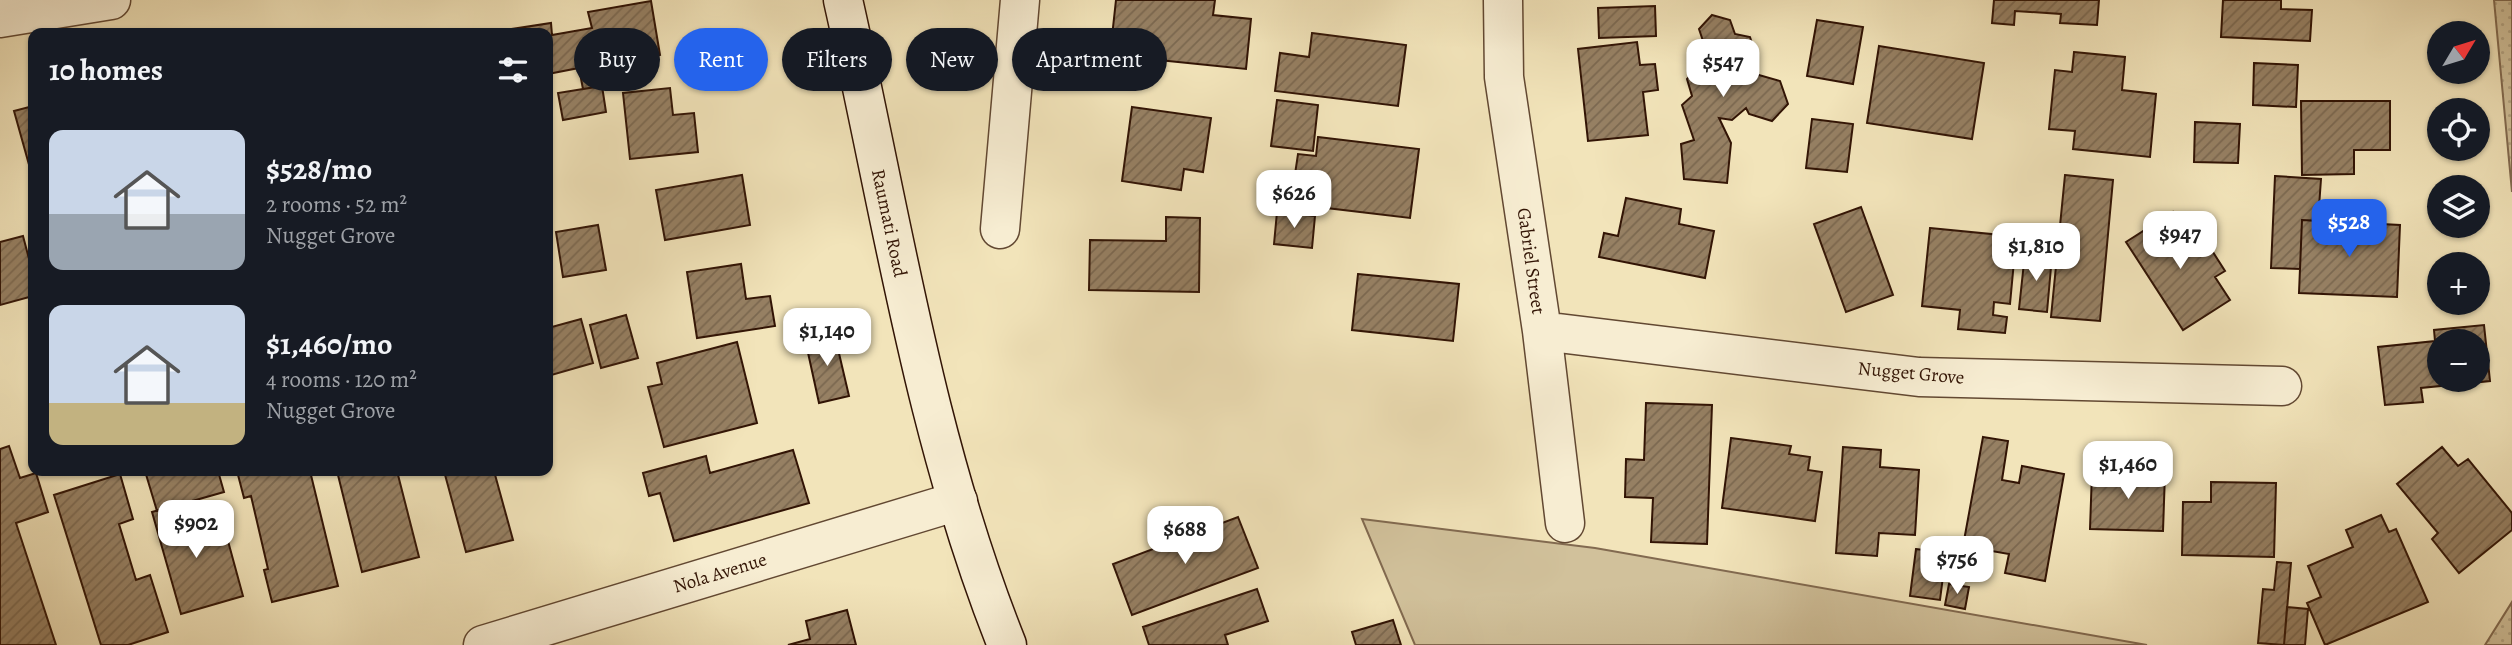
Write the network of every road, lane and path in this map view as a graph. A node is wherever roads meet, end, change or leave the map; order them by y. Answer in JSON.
{"nodes":[{"id":1,"x":111,"y":0,"type":"edge"},
{"id":2,"x":843,"y":0,"type":"edge"},
{"id":3,"x":1020,"y":0,"type":"edge"},
{"id":4,"x":1503,"y":0,"type":"edge"},
{"id":5,"x":0,"y":18,"type":"edge"},
{"id":6,"x":1000,"y":229,"type":"dead end"},
{"id":7,"x":1542,"y":331,"type":"junction"},
{"id":8,"x":2282,"y":387,"type":"dead end"},
{"id":9,"x":958,"y":500,"type":"junction"},
{"id":10,"x":1565,"y":523,"type":"dead end"},
{"id":11,"x":483,"y":645,"type":"edge"},
{"id":12,"x":1007,"y":645,"type":"edge"}],
"edges":[{"from":1,"to":5,"type":"street"},
{"from":2,"to":9,"type":"street","name":"Raumati Road"},
{"from":3,"to":6,"type":"street"},
{"from":4,"to":7,"type":"street","name":"Gabriel Street"},
{"from":7,"to":8,"type":"street","name":"Nugget Grove"},
{"from":7,"to":10,"type":"street","name":"Gabriel Street"},
{"from":9,"to":11,"type":"street","name":"Nola Avenue"},
{"from":9,"to":12,"type":"street","name":"Raumati Road"}]}
